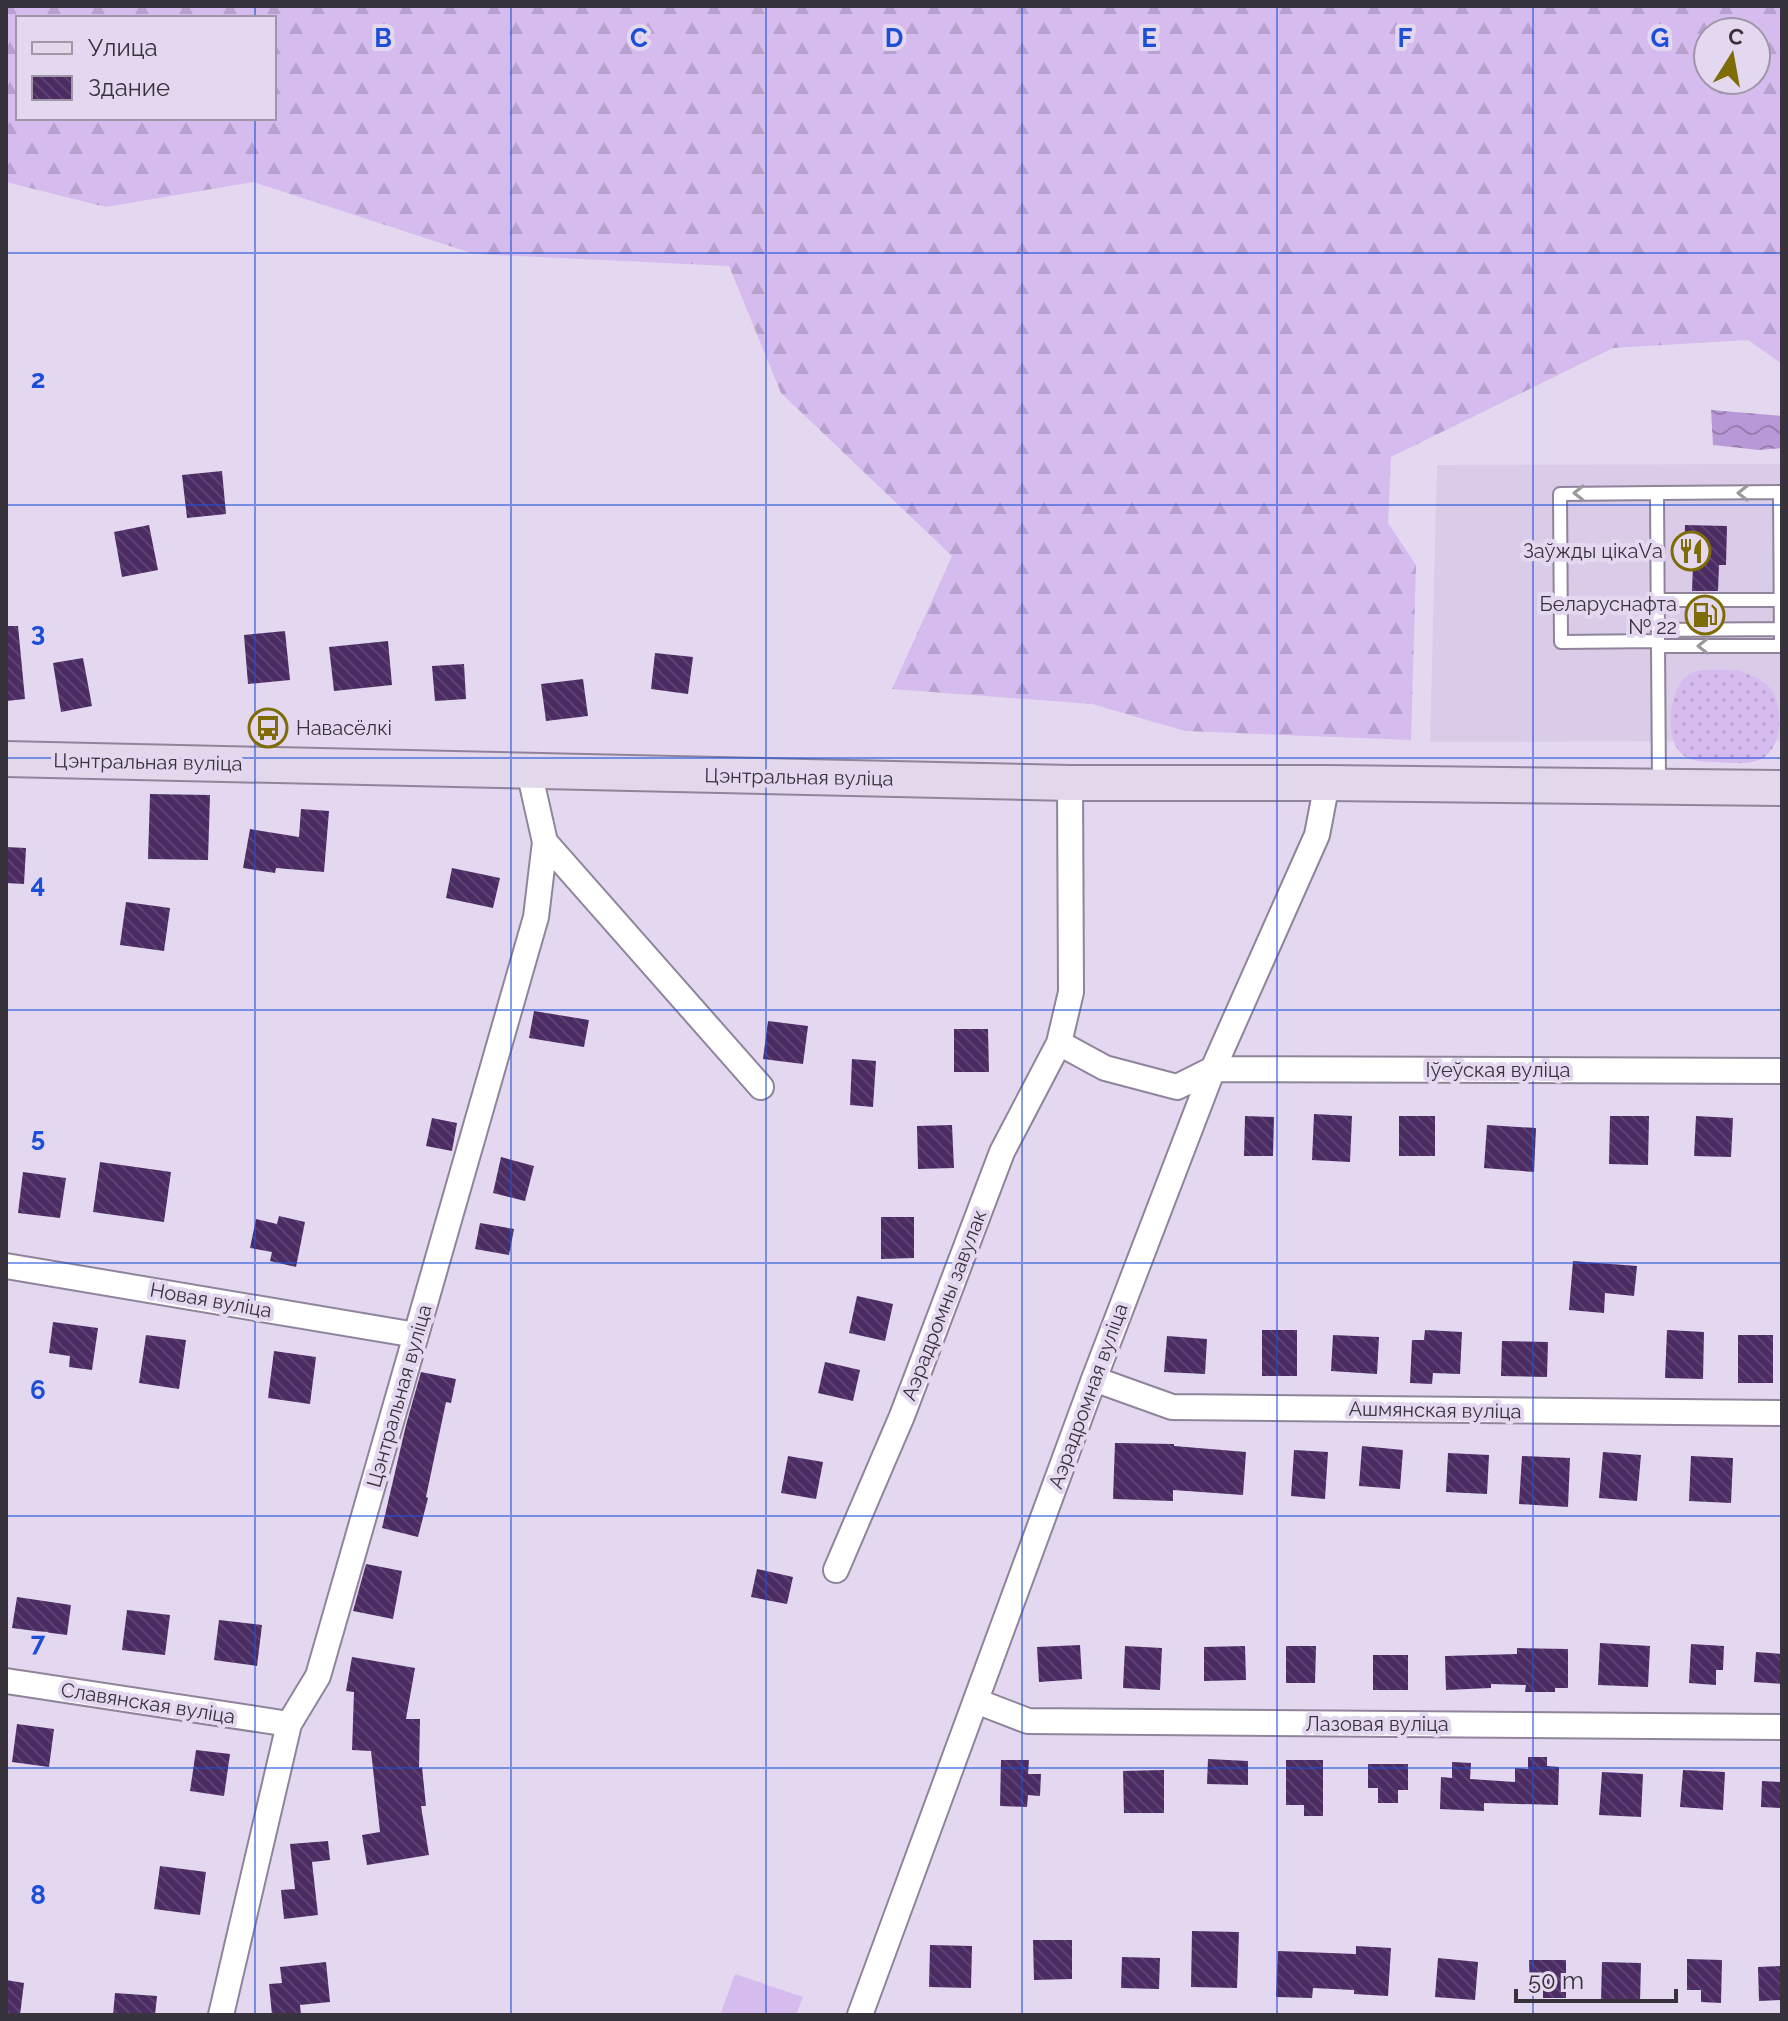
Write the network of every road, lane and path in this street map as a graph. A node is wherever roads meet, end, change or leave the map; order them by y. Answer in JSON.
{"nodes":[{"id":1,"x":1657,"y":493,"type":"junction"},
{"id":2,"x":1658,"y":600,"type":"junction"},
{"id":3,"x":1781,"y":600,"type":"edge"},
{"id":4,"x":1781,"y":629,"type":"edge"},
{"id":5,"x":1658,"y":639,"type":"junction"},
{"id":6,"x":1782,"y":646,"type":"edge"},
{"id":7,"x":6,"y":759,"type":"edge"},
{"id":8,"x":529,"y":771,"type":"junction"},
{"id":9,"x":1070,"y":783,"type":"junction"},
{"id":10,"x":1327,"y":783,"type":"junction"},
{"id":11,"x":1659,"y":786,"type":"junction"},
{"id":12,"x":1782,"y":788,"type":"edge"},
{"id":13,"x":545,"y":842,"type":"junction"},
{"id":14,"x":1059,"y":1043,"type":"junction"},
{"id":15,"x":1213,"y":1069,"type":"junction"},
{"id":16,"x":1782,"y":1071,"type":"edge"},
{"id":17,"x":761,"y":1087,"type":"dead end"},
{"id":18,"x":6,"y":1266,"type":"edge"},
{"id":19,"x":416,"y":1335,"type":"junction"},
{"id":20,"x":1094,"y":1379,"type":"junction"},
{"id":21,"x":1782,"y":1413,"type":"edge"},
{"id":22,"x":836,"y":1570,"type":"dead end"},
{"id":23,"x":6,"y":1681,"type":"edge"},
{"id":24,"x":976,"y":1701,"type":"junction"},
{"id":25,"x":289,"y":1724,"type":"junction"},
{"id":26,"x":1782,"y":1727,"type":"edge"},
{"id":27,"x":221,"y":2015,"type":"edge"},
{"id":28,"x":860,"y":2015,"type":"edge"}],
"edges":[{"from":1,"to":2,"type":"lane"},
{"from":3,"to":1,"type":"lane","one_way":true},
{"from":1,"to":5,"type":"lane","one_way":true},
{"from":2,"to":3,"type":"lane"},
{"from":2,"to":5,"type":"lane"},
{"from":3,"to":4,"type":"lane"},
{"from":4,"to":5,"type":"lane"},
{"from":4,"to":6,"type":"lane"},
{"from":6,"to":5,"type":"lane","one_way":true},
{"from":5,"to":11,"type":"lane"},
{"from":7,"to":8,"type":"main road","name":"Цэнтральная вуліца"},
{"from":8,"to":9,"type":"main road","name":"Цэнтральная вуліца"},
{"from":8,"to":13,"type":"street","name":"Цэнтральная вуліца"},
{"from":9,"to":10,"type":"main road","name":"Цэнтральная вуліца"},
{"from":9,"to":14,"type":"street","name":"Аэрадромны завулак"},
{"from":10,"to":11,"type":"main road","name":"Цэнтральная вуліца"},
{"from":10,"to":15,"type":"street","name":"Аэрадромная вуліца"},
{"from":11,"to":12,"type":"main road","name":"Цэнтральная вуліца"},
{"from":13,"to":17,"type":"street"},
{"from":13,"to":19,"type":"street","name":"Цэнтральная вуліца"},
{"from":14,"to":15,"type":"street"},
{"from":14,"to":22,"type":"street","name":"Аэрадромны завулак"},
{"from":15,"to":16,"type":"street","name":"Іўеўская вуліца"},
{"from":15,"to":20,"type":"street","name":"Аэрадромная вуліца"},
{"from":18,"to":19,"type":"street","name":"Новая вуліца"},
{"from":19,"to":25,"type":"street","name":"Цэнтральная вуліца"},
{"from":20,"to":21,"type":"street","name":"Ашмянская вуліца"},
{"from":20,"to":24,"type":"street","name":"Аэрадромная вуліца"},
{"from":23,"to":25,"type":"street","name":"Славянская вуліца"},
{"from":24,"to":26,"type":"street","name":"Лазовая вуліца"},
{"from":24,"to":28,"type":"street","name":"Аэрадромная вуліца"},
{"from":25,"to":27,"type":"street","name":"Цэнтральная вуліца"}]}
